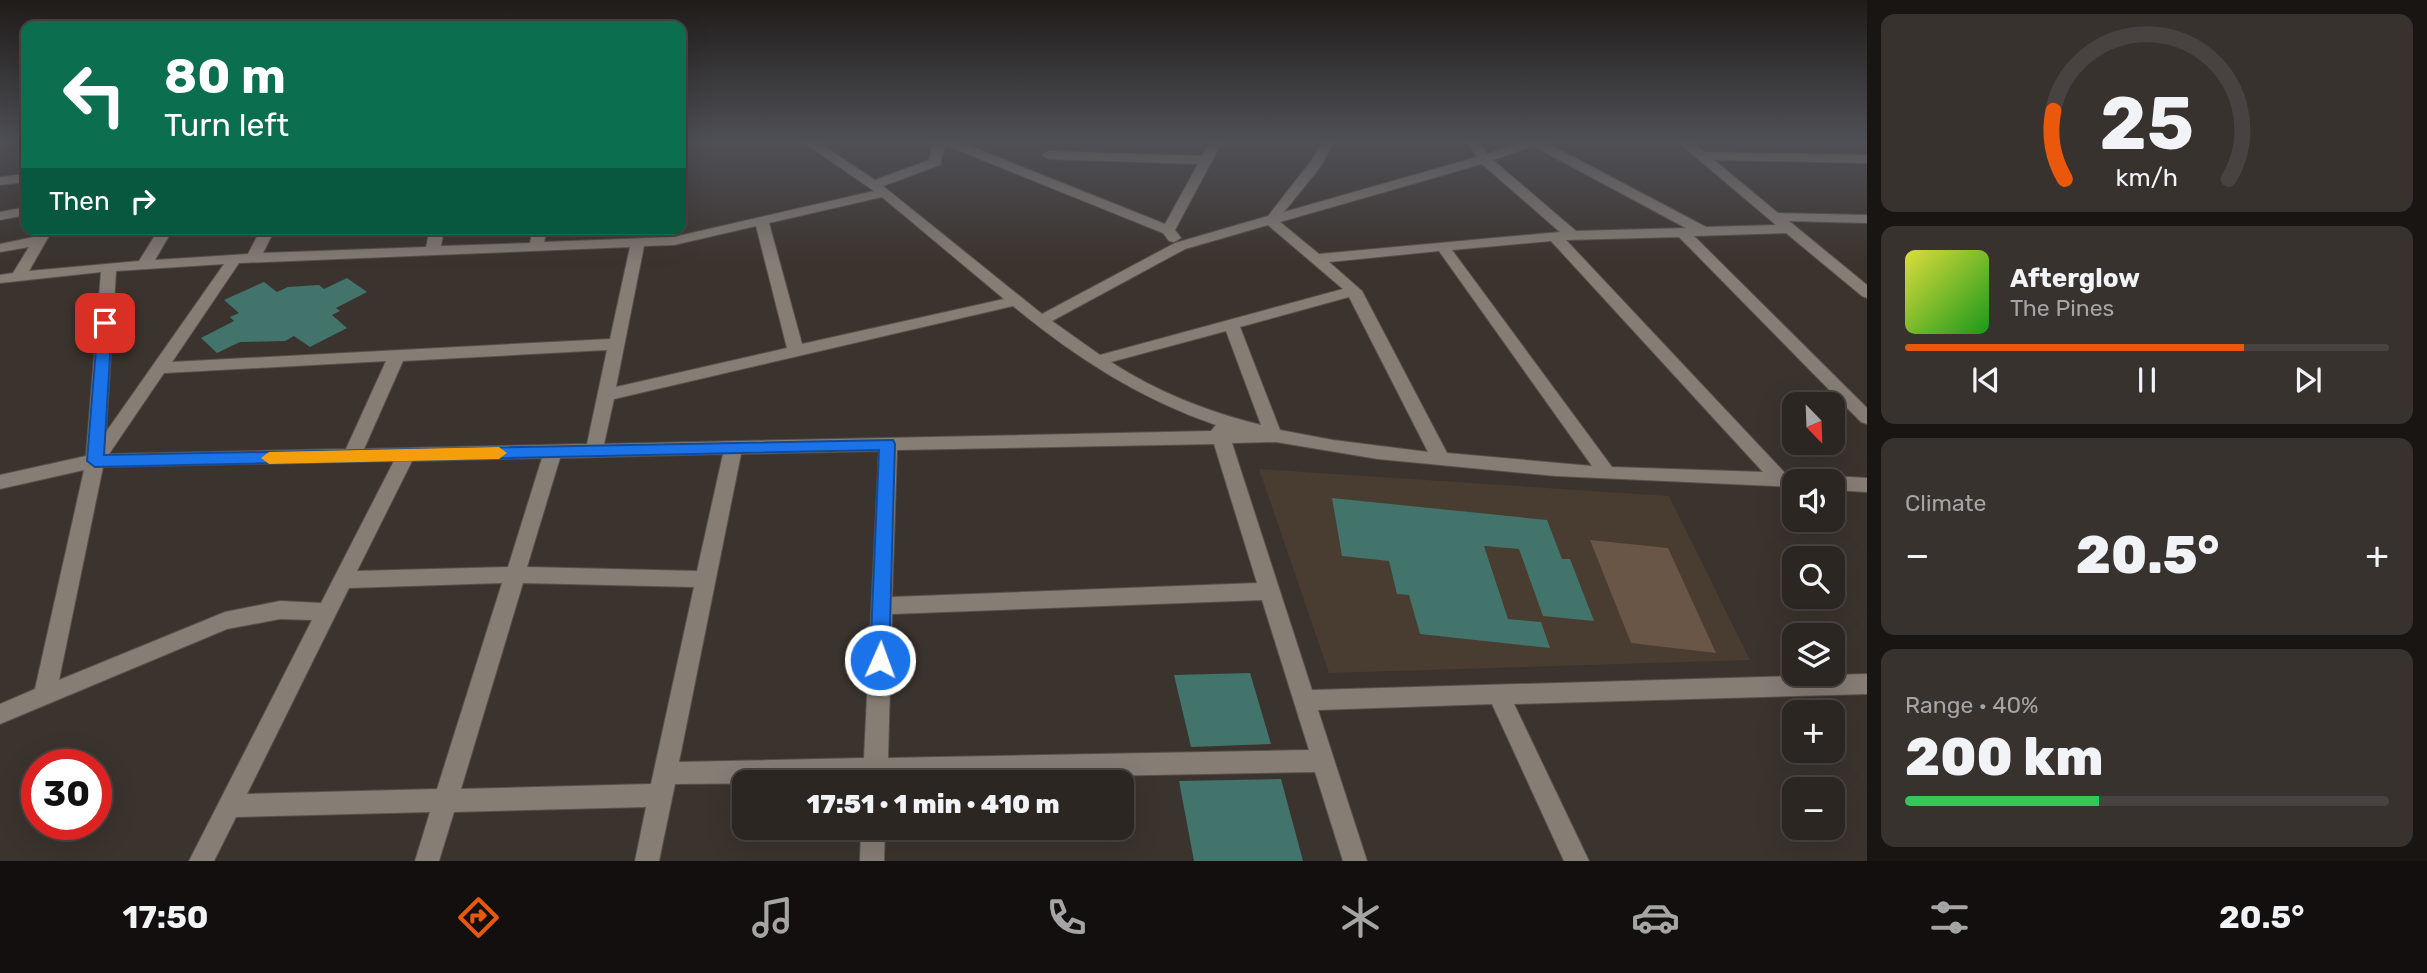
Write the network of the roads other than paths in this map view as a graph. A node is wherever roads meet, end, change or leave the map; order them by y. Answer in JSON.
{"nodes":[{"id":1,"x":870,"y":182,"type":"edge"},
{"id":2,"x":892,"y":182,"type":"edge"},
{"id":3,"x":1051,"y":182,"type":"edge"},
{"id":4,"x":1194,"y":182,"type":"edge"},
{"id":5,"x":1300,"y":182,"type":"edge"},
{"id":6,"x":1405,"y":182,"type":"edge"},
{"id":7,"x":1510,"y":182,"type":"edge"},
{"id":8,"x":1611,"y":182,"type":"edge"},
{"id":9,"x":1733,"y":182,"type":"edge"},
{"id":10,"x":878,"y":189,"type":"junction"},
{"id":11,"x":21,"y":212,"type":"edge"},
{"id":12,"x":0,"y":216,"type":"edge"},
{"id":13,"x":1775,"y":216,"type":"junction"},
{"id":14,"x":1867,"y":219,"type":"edge"},
{"id":15,"x":762,"y":222,"type":"junction"},
{"id":16,"x":1272,"y":222,"type":"junction"},
{"id":17,"x":1789,"y":229,"type":"junction"},
{"id":18,"x":1167,"y":230,"type":"junction"},
{"id":19,"x":1682,"y":232,"type":"junction"},
{"id":20,"x":1706,"y":232,"type":"junction"},
{"id":21,"x":43,"y":235,"type":"edge"},
{"id":22,"x":162,"y":235,"type":"edge"},
{"id":23,"x":265,"y":235,"type":"edge"},
{"id":24,"x":436,"y":235,"type":"edge"},
{"id":25,"x":539,"y":235,"type":"edge"},
{"id":26,"x":622,"y":236,"type":"edge"},
{"id":27,"x":1555,"y":236,"type":"junction"},
{"id":28,"x":1573,"y":236,"type":"junction"},
{"id":29,"x":638,"y":243,"type":"junction"},
{"id":30,"x":536,"y":246,"type":"junction"},
{"id":31,"x":1180,"y":246,"type":"junction"},
{"id":32,"x":1442,"y":246,"type":"junction"},
{"id":33,"x":0,"y":248,"type":"edge"},
{"id":34,"x":433,"y":249,"type":"junction"},
{"id":35,"x":253,"y":258,"type":"junction"},
{"id":36,"x":235,"y":259,"type":"junction"},
{"id":37,"x":1315,"y":259,"type":"junction"},
{"id":38,"x":145,"y":264,"type":"junction"},
{"id":39,"x":109,"y":267,"type":"junction"},
{"id":40,"x":19,"y":276,"type":"junction"},
{"id":41,"x":0,"y":279,"type":"edge"},
{"id":42,"x":1864,"y":289,"type":"edge"},
{"id":43,"x":1354,"y":291,"type":"junction"},
{"id":44,"x":1014,"y":301,"type":"junction"},
{"id":45,"x":1041,"y":321,"type":"junction"},
{"id":46,"x":1231,"y":323,"type":"junction"},
{"id":47,"x":617,"y":344,"type":"junction"},
{"id":48,"x":796,"y":351,"type":"junction"},
{"id":49,"x":397,"y":356,"type":"junction"},
{"id":50,"x":1096,"y":361,"type":"junction"},
{"id":51,"x":160,"y":368,"type":"junction"},
{"id":52,"x":605,"y":395,"type":"junction"},
{"id":53,"x":1867,"y":418,"type":"edge"},
{"id":54,"x":1218,"y":428,"type":"junction"},
{"id":55,"x":1274,"y":436,"type":"junction"},
{"id":56,"x":887,"y":444,"type":"junction"},
{"id":57,"x":733,"y":448,"type":"junction"},
{"id":58,"x":594,"y":451,"type":"junction"},
{"id":59,"x":554,"y":452,"type":"junction"},
{"id":60,"x":406,"y":455,"type":"junction"},
{"id":61,"x":352,"y":456,"type":"junction"},
{"id":62,"x":1441,"y":459,"type":"junction"},
{"id":63,"x":95,"y":461,"type":"junction"},
{"id":64,"x":1607,"y":473,"type":"junction"},
{"id":65,"x":1781,"y":480,"type":"joint"},
{"id":66,"x":0,"y":482,"type":"edge"},
{"id":67,"x":1845,"y":483,"type":"edge"},
{"id":68,"x":1867,"y":485,"type":"edge"},
{"id":69,"x":515,"y":575,"type":"junction"},
{"id":70,"x":706,"y":579,"type":"junction"},
{"id":71,"x":342,"y":580,"type":"junction"},
{"id":72,"x":1272,"y":591,"type":"junction"},
{"id":73,"x":882,"y":606,"type":"junction"},
{"id":74,"x":325,"y":612,"type":"junction"},
{"id":75,"x":1867,"y":684,"type":"edge"},
{"id":76,"x":45,"y":694,"type":"junction"},
{"id":77,"x":1499,"y":695,"type":"junction"},
{"id":78,"x":1305,"y":700,"type":"junction"},
{"id":79,"x":0,"y":714,"type":"edge"},
{"id":80,"x":1324,"y":761,"type":"junction"},
{"id":81,"x":875,"y":770,"type":"edge"},
{"id":82,"x":1055,"y":770,"type":"edge"},
{"id":83,"x":732,"y":781,"type":"edge"},
{"id":84,"x":664,"y":784,"type":"junction"},
{"id":85,"x":446,"y":800,"type":"junction"},
{"id":86,"x":228,"y":806,"type":"junction"},
{"id":87,"x":873,"y":840,"type":"edge"},
{"id":88,"x":201,"y":861,"type":"edge"},
{"id":89,"x":427,"y":861,"type":"edge"},
{"id":90,"x":647,"y":861,"type":"edge"},
{"id":91,"x":872,"y":861,"type":"edge"},
{"id":92,"x":1355,"y":861,"type":"edge"},
{"id":93,"x":1577,"y":861,"type":"edge"}],
"edges":[{"from":1,"to":10,"type":"street"},
{"from":2,"to":10,"type":"street"},
{"from":3,"to":18,"type":"street"},
{"from":4,"to":18,"type":"street"},
{"from":5,"to":16,"type":"street"},
{"from":6,"to":16,"type":"street"},
{"from":7,"to":28,"type":"street"},
{"from":8,"to":20,"type":"street"},
{"from":9,"to":13,"type":"street"},
{"from":10,"to":15,"type":"street"},
{"from":10,"to":44,"type":"street"},
{"from":11,"to":12,"type":"street"},
{"from":13,"to":14,"type":"street"},
{"from":13,"to":17,"type":"street"},
{"from":15,"to":29,"type":"street"},
{"from":15,"to":48,"type":"street"},
{"from":16,"to":31,"type":"street"},
{"from":16,"to":37,"type":"street"},
{"from":17,"to":20,"type":"street"},
{"from":17,"to":42,"type":"street"},
{"from":18,"to":31,"type":"street"},
{"from":19,"to":20,"type":"street"},
{"from":19,"to":28,"type":"street"},
{"from":19,"to":53,"type":"street"},
{"from":21,"to":33,"type":"street"},
{"from":21,"to":40,"type":"street"},
{"from":22,"to":38,"type":"street"},
{"from":23,"to":35,"type":"street"},
{"from":24,"to":34,"type":"street"},
{"from":25,"to":30,"type":"street"},
{"from":26,"to":29,"type":"street"},
{"from":26,"to":30,"type":"street"},
{"from":27,"to":28,"type":"street"},
{"from":27,"to":32,"type":"street"},
{"from":27,"to":65,"type":"street"},
{"from":29,"to":47,"type":"street"},
{"from":30,"to":34,"type":"street"},
{"from":31,"to":45,"type":"street"},
{"from":32,"to":37,"type":"street"},
{"from":32,"to":64,"type":"street"},
{"from":34,"to":35,"type":"street"},
{"from":35,"to":36,"type":"street"},
{"from":36,"to":38,"type":"street"},
{"from":36,"to":51,"type":"street"},
{"from":37,"to":43,"type":"street"},
{"from":38,"to":39,"type":"street"},
{"from":39,"to":40,"type":"street"},
{"from":39,"to":63,"type":"street"},
{"from":40,"to":41,"type":"street"},
{"from":43,"to":46,"type":"street"},
{"from":43,"to":62,"type":"street"},
{"from":44,"to":45,"type":"street"},
{"from":44,"to":48,"type":"street"},
{"from":45,"to":50,"type":"street"},
{"from":46,"to":50,"type":"street"},
{"from":46,"to":55,"type":"street"},
{"from":47,"to":49,"type":"street"},
{"from":47,"to":52,"type":"street"},
{"from":48,"to":52,"type":"street"},
{"from":49,"to":51,"type":"street"},
{"from":49,"to":61,"type":"street"},
{"from":50,"to":54,"type":"street"},
{"from":51,"to":63,"type":"street"},
{"from":52,"to":58,"type":"street"},
{"from":54,"to":55,"type":"street"},
{"from":54,"to":56,"type":"street"},
{"from":54,"to":72,"type":"street"},
{"from":55,"to":62,"type":"street"},
{"from":56,"to":57,"type":"street"},
{"from":56,"to":73,"type":"street"},
{"from":57,"to":58,"type":"street"},
{"from":57,"to":70,"type":"street"},
{"from":58,"to":59,"type":"street"},
{"from":59,"to":60,"type":"street"},
{"from":59,"to":69,"type":"street"},
{"from":60,"to":61,"type":"street"},
{"from":60,"to":71,"type":"street"},
{"from":61,"to":63,"type":"street"},
{"from":62,"to":64,"type":"street"},
{"from":63,"to":66,"type":"street"},
{"from":63,"to":76,"type":"street"},
{"from":64,"to":65,"type":"street"},
{"from":67,"to":68,"type":"street"},
{"from":69,"to":70,"type":"street"},
{"from":69,"to":71,"type":"street"},
{"from":69,"to":85,"type":"street"},
{"from":70,"to":84,"type":"street"},
{"from":71,"to":74,"type":"street"},
{"from":72,"to":73,"type":"street"},
{"from":72,"to":78,"type":"street"},
{"from":73,"to":81,"type":"street"},
{"from":74,"to":76,"type":"street"},
{"from":74,"to":86,"type":"street"},
{"from":75,"to":77,"type":"street"},
{"from":76,"to":79,"type":"street"},
{"from":77,"to":78,"type":"street"},
{"from":77,"to":93,"type":"street"},
{"from":78,"to":80,"type":"street"},
{"from":80,"to":82,"type":"street"},
{"from":80,"to":92,"type":"street"},
{"from":83,"to":84,"type":"street"},
{"from":84,"to":85,"type":"street"},
{"from":84,"to":90,"type":"street"},
{"from":85,"to":86,"type":"street"},
{"from":85,"to":89,"type":"street"},
{"from":86,"to":88,"type":"street"},
{"from":87,"to":91,"type":"street"}]}
